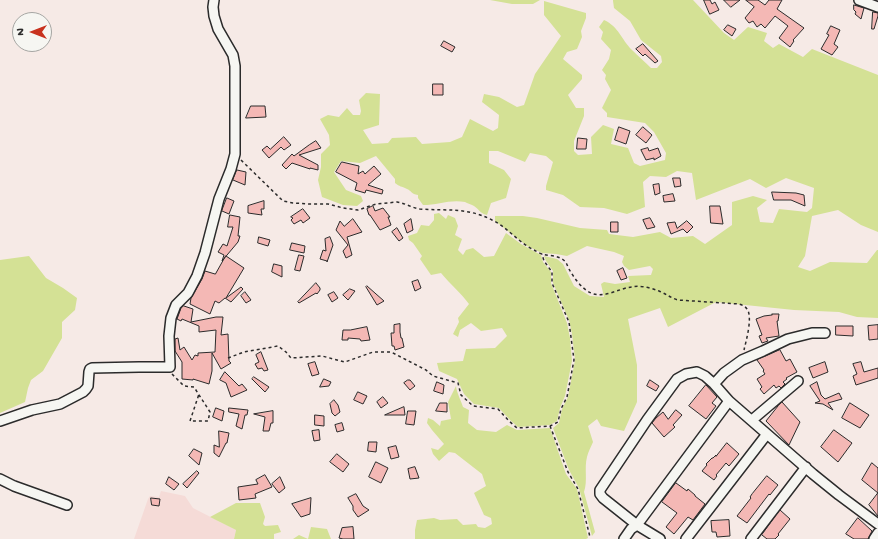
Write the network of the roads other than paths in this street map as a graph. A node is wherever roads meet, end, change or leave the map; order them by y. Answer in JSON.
{"nodes":[{"id":1,"x":214,"y":0,"type":"edge"},
{"id":2,"x":862,"y":1,"type":"edge"},
{"id":3,"x":878,"y":7,"type":"edge"},
{"id":4,"x":825,"y":333,"type":"dead end"},
{"id":5,"x":798,"y":381,"type":"dead end"},
{"id":6,"x":714,"y":384,"type":"junction"},
{"id":7,"x":729,"y":401,"type":"junction"},
{"id":8,"x":0,"y":420,"type":"edge"},
{"id":9,"x":752,"y":420,"type":"junction"},
{"id":10,"x":767,"y":434,"type":"junction"},
{"id":11,"x":806,"y":467,"type":"junction"},
{"id":12,"x":0,"y":479,"type":"edge"},
{"id":13,"x":67,"y":505,"type":"dead end"},
{"id":14,"x":878,"y":524,"type":"edge"},
{"id":15,"x":637,"y":525,"type":"junction"},
{"id":16,"x":878,"y":533,"type":"edge"},
{"id":17,"x":624,"y":539,"type":"edge"},
{"id":18,"x":660,"y":539,"type":"edge"},
{"id":19,"x":686,"y":539,"type":"edge"},
{"id":20,"x":752,"y":539,"type":"edge"},
{"id":21,"x":874,"y":539,"type":"edge"}],
"edges":[{"from":1,"to":8,"type":"street"},
{"from":2,"to":3,"type":"street"},
{"from":4,"to":6,"type":"street"},
{"from":5,"to":9,"type":"street"},
{"from":6,"to":7,"type":"street"},
{"from":6,"to":15,"type":"street"},
{"from":7,"to":9,"type":"street"},
{"from":7,"to":15,"type":"street"},
{"from":9,"to":10,"type":"street"},
{"from":10,"to":11,"type":"street"},
{"from":10,"to":19,"type":"street"},
{"from":11,"to":14,"type":"street"},
{"from":11,"to":20,"type":"street"},
{"from":12,"to":13,"type":"street"},
{"from":15,"to":17,"type":"street"},
{"from":15,"to":18,"type":"street"},
{"from":16,"to":21,"type":"street"}]}
